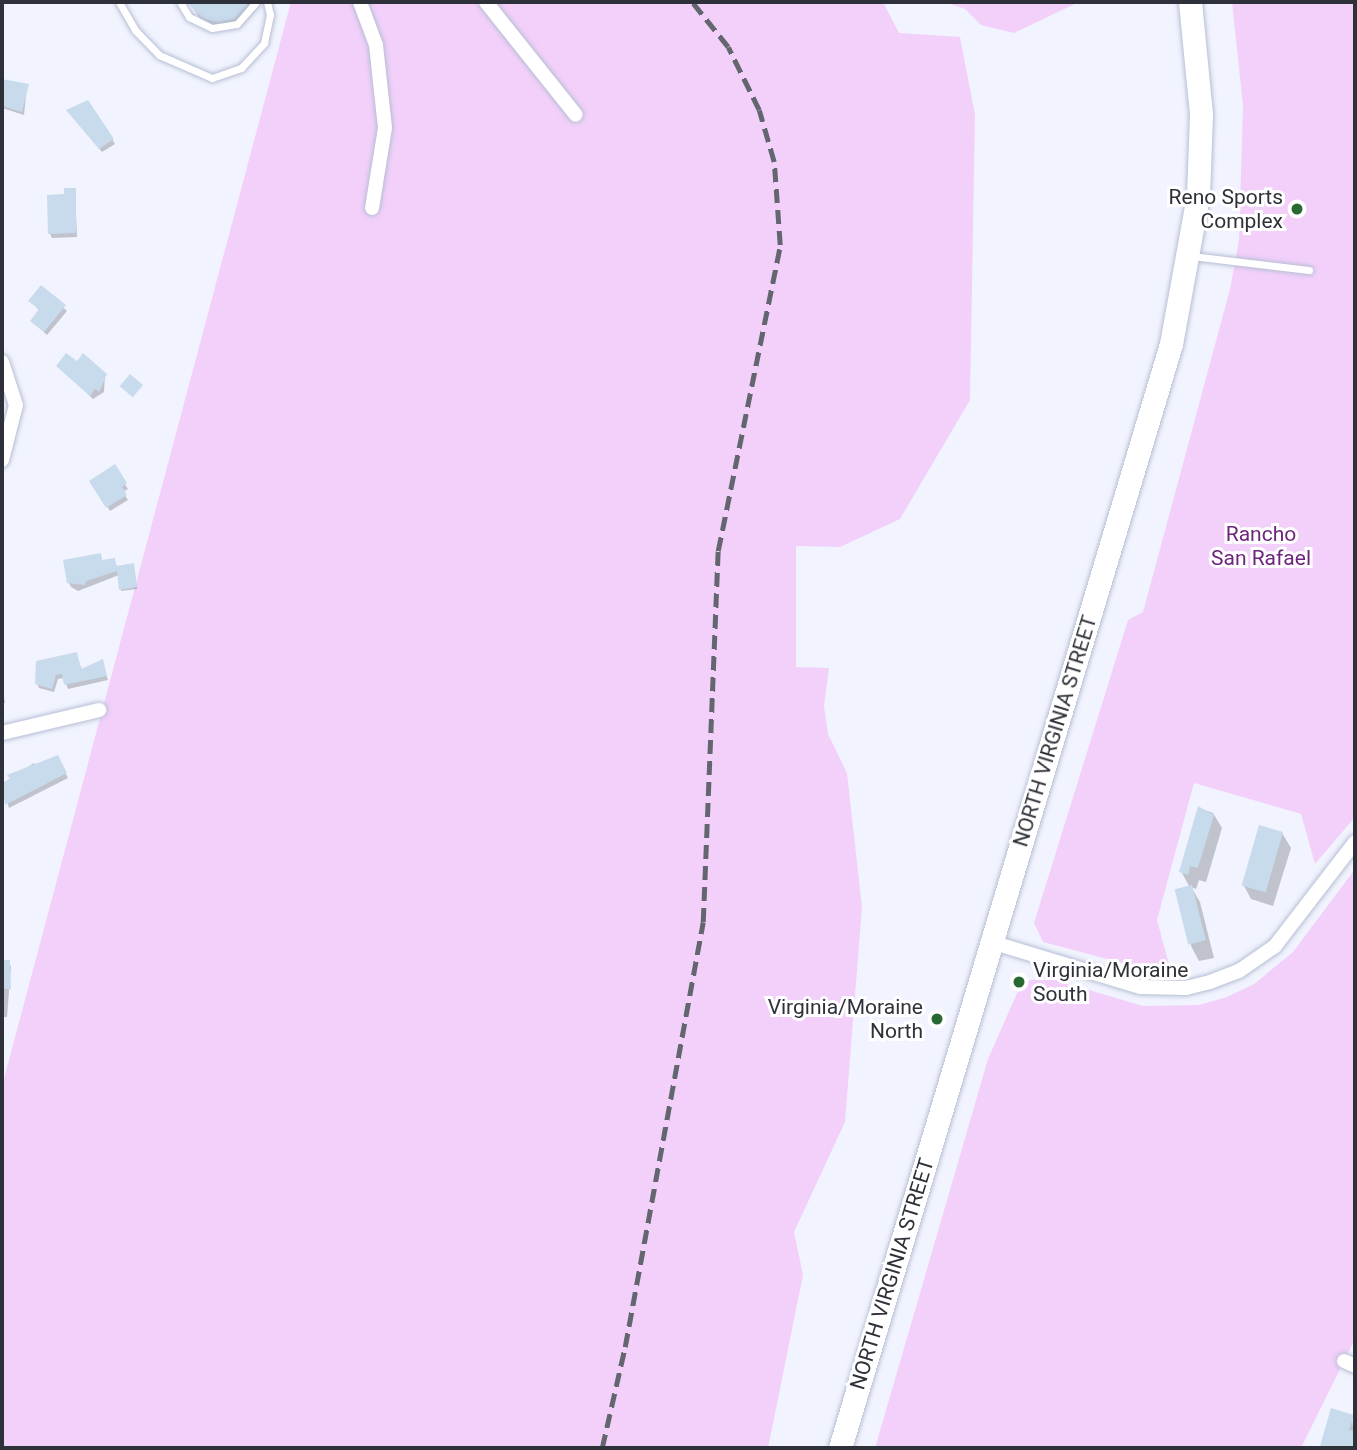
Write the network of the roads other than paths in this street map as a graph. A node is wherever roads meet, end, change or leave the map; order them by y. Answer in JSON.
{"nodes":[{"id":1,"x":119,"y":2,"type":"edge"},
{"id":2,"x":180,"y":2,"type":"edge"},
{"id":3,"x":256,"y":2,"type":"edge"},
{"id":4,"x":267,"y":2,"type":"edge"},
{"id":5,"x":360,"y":2,"type":"edge"},
{"id":6,"x":486,"y":2,"type":"edge"},
{"id":7,"x":1190,"y":2,"type":"edge"},
{"id":8,"x":576,"y":115,"type":"dead end"},
{"id":9,"x":372,"y":208,"type":"dead end"},
{"id":10,"x":1190,"y":256,"type":"junction"},
{"id":11,"x":1309,"y":270,"type":"dead end"},
{"id":12,"x":2,"y":362,"type":"edge"},
{"id":13,"x":2,"y":460,"type":"edge"},
{"id":14,"x":99,"y":710,"type":"dead end"},
{"id":15,"x":2,"y":733,"type":"edge"},
{"id":16,"x":1355,"y":842,"type":"edge"},
{"id":17,"x":991,"y":942,"type":"junction"},
{"id":18,"x":840,"y":1448,"type":"edge"}],
"edges":[{"from":1,"to":4,"type":"lane"},
{"from":2,"to":3,"type":"lane"},
{"from":5,"to":9,"type":"street"},
{"from":6,"to":8,"type":"street"},
{"from":7,"to":10,"type":"main road","name":"NORTH VIRGINIA STREET"},
{"from":10,"to":11,"type":"lane"},
{"from":10,"to":17,"type":"main road","name":"NORTH VIRGINIA STREET"},
{"from":12,"to":13,"type":"street"},
{"from":14,"to":15,"type":"street"},
{"from":16,"to":17,"type":"street"},
{"from":17,"to":18,"type":"main road","name":"NORTH VIRGINIA STREET"}]}
